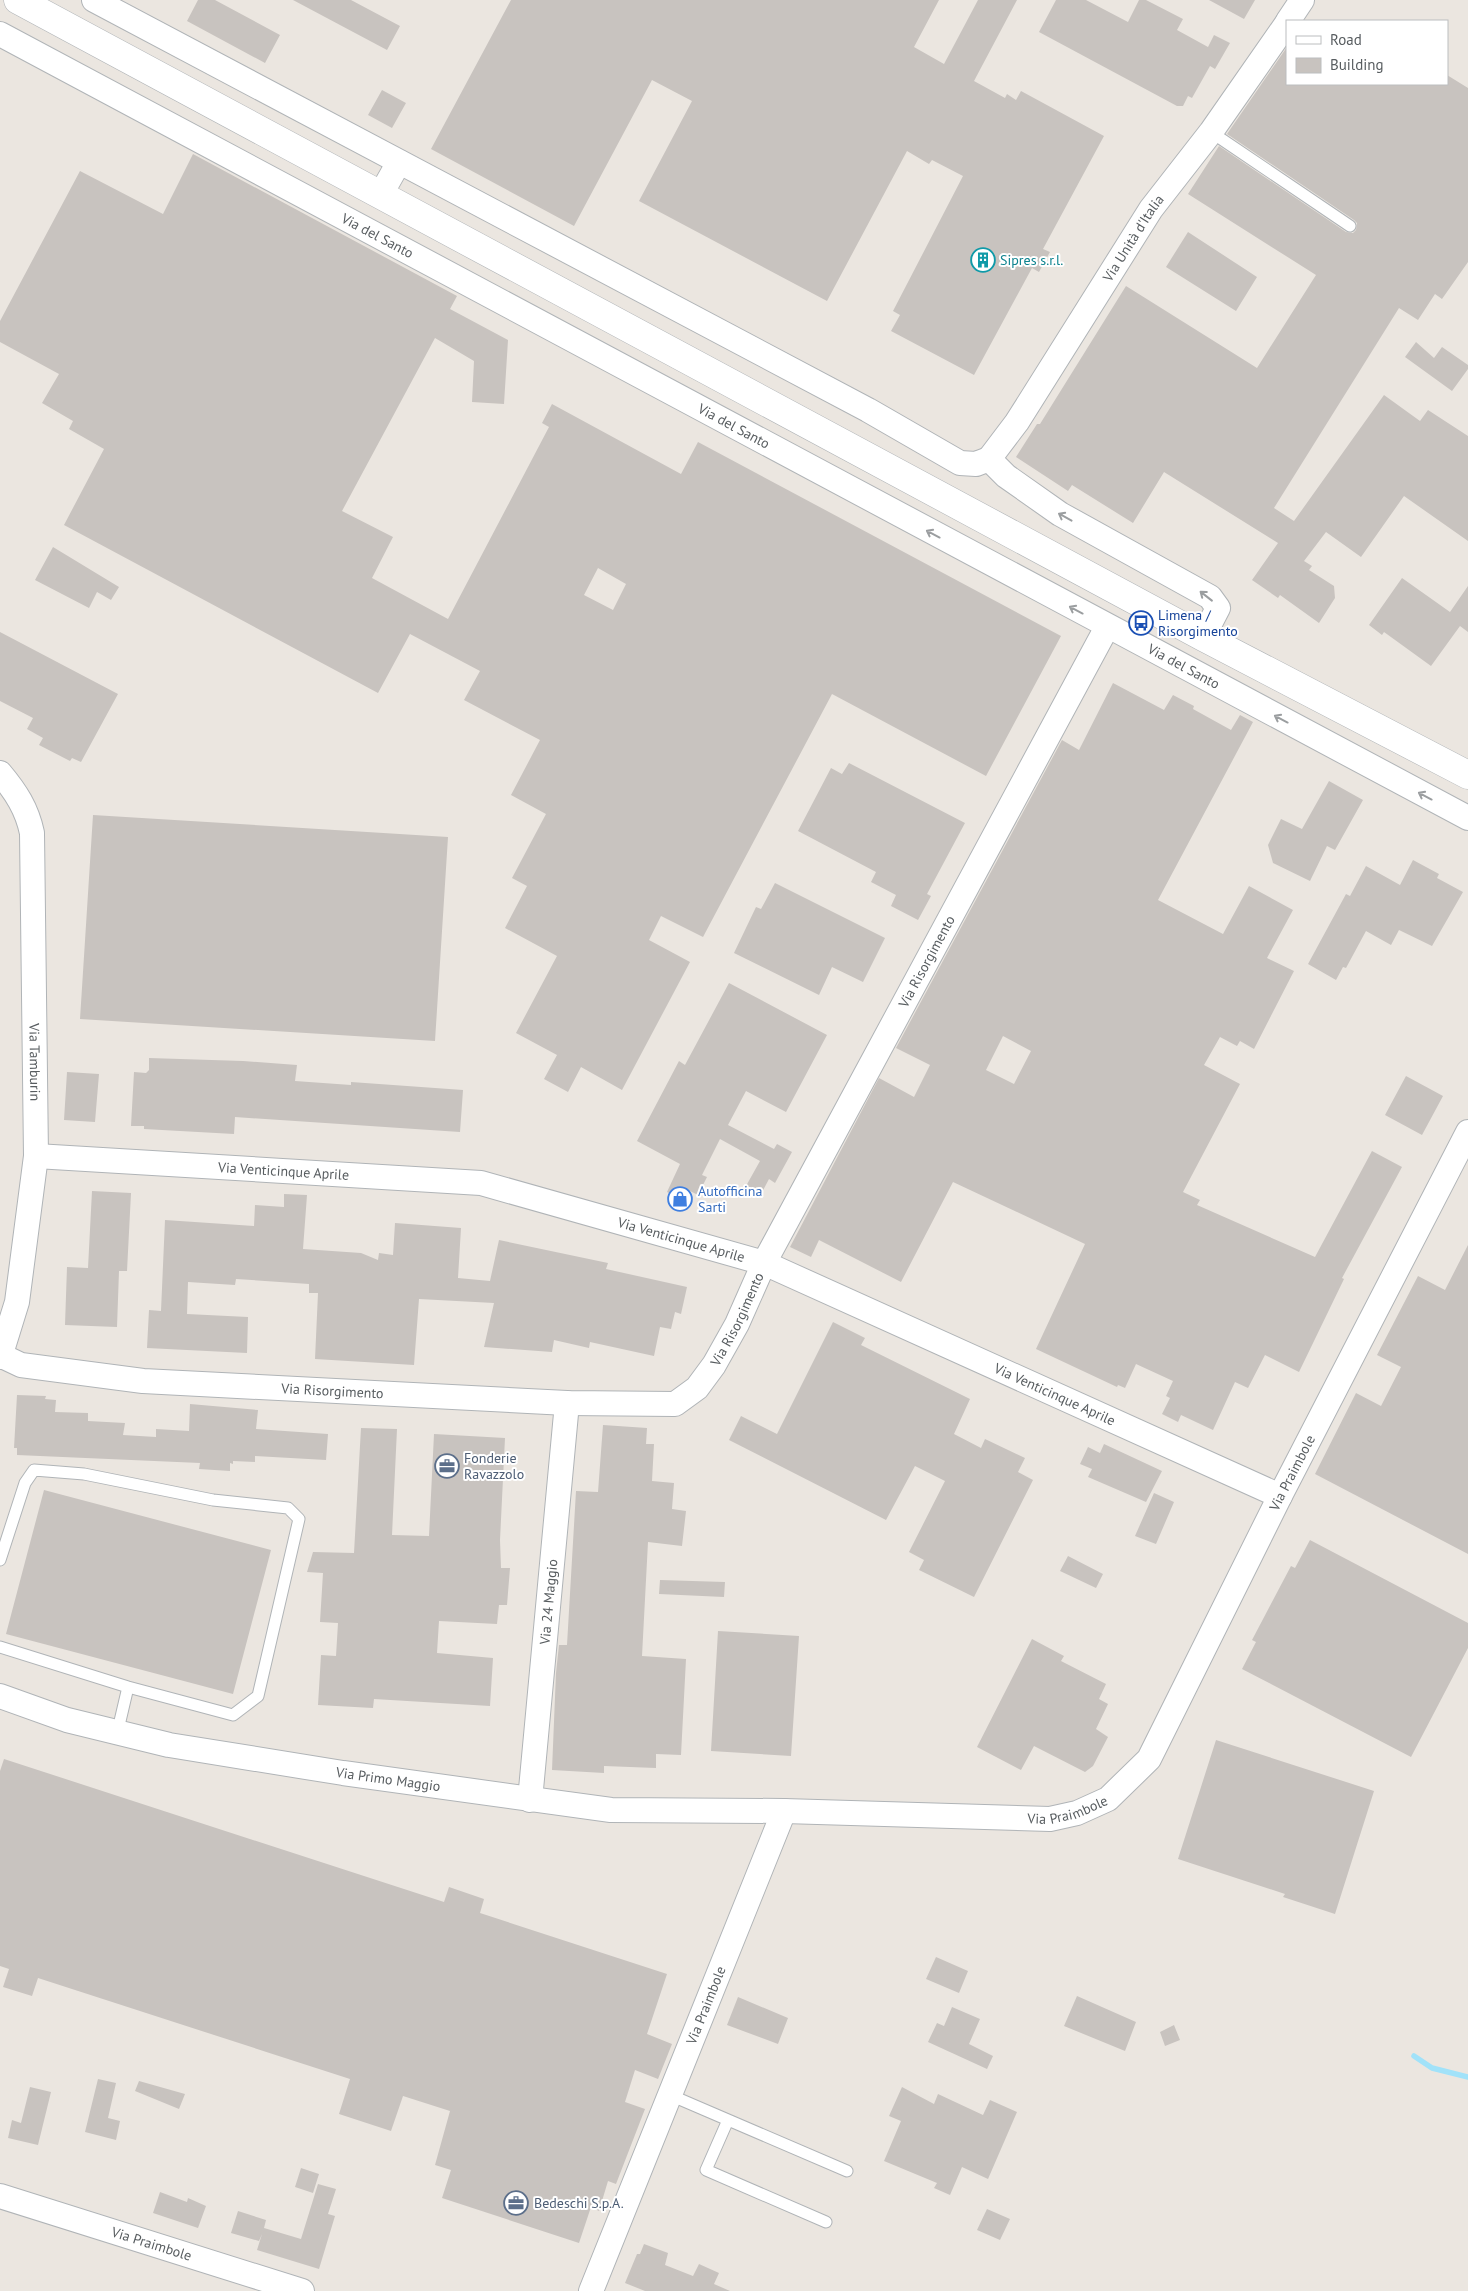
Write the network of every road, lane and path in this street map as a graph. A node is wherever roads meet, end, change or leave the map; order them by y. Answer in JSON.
{"nodes":[{"id":1,"x":18,"y":0,"type":"edge"},
{"id":2,"x":1302,"y":0,"type":"edge"},
{"id":3,"x":99,"y":1,"type":"edge"},
{"id":4,"x":1288,"y":20,"type":"edge"},
{"id":5,"x":1286,"y":23,"type":"edge"},
{"id":6,"x":0,"y":34,"type":"edge"},
{"id":7,"x":1211,"y":132,"type":"junction"},
{"id":8,"x":399,"y":162,"type":"junction"},
{"id":9,"x":381,"y":194,"type":"junction"},
{"id":10,"x":1350,"y":226,"type":"dead end"},
{"id":11,"x":989,"y":460,"type":"junction"},
{"id":12,"x":1107,"y":627,"type":"junction"},
{"id":13,"x":1203,"y":637,"type":"junction"},
{"id":14,"x":0,"y":773,"type":"edge"},
{"id":15,"x":1468,"y":775,"type":"edge"},
{"id":16,"x":1468,"y":818,"type":"edge"},
{"id":17,"x":1468,"y":1132,"type":"edge"},
{"id":18,"x":36,"y":1156,"type":"junction"},
{"id":19,"x":764,"y":1263,"type":"junction"},
{"id":20,"x":0,"y":1356,"type":"edge"},
{"id":21,"x":567,"y":1403,"type":"junction"},
{"id":22,"x":1280,"y":1496,"type":"junction"},
{"id":23,"x":1,"y":1556,"type":"edge"},
{"id":24,"x":0,"y":1647,"type":"edge"},
{"id":25,"x":128,"y":1687,"type":"junction"},
{"id":26,"x":0,"y":1696,"type":"edge"},
{"id":27,"x":117,"y":1734,"type":"junction"},
{"id":28,"x":530,"y":1800,"type":"junction"},
{"id":29,"x":784,"y":1811,"type":"junction"},
{"id":30,"x":670,"y":2095,"type":"junction"},
{"id":31,"x":728,"y":2120,"type":"junction"},
{"id":32,"x":847,"y":2171,"type":"dead end"},
{"id":33,"x":0,"y":2196,"type":"edge"},
{"id":34,"x":826,"y":2222,"type":"dead end"},
{"id":35,"x":302,"y":2291,"type":"edge"},
{"id":36,"x":591,"y":2291,"type":"edge"}],
"edges":[{"from":1,"to":9,"type":"street"},
{"from":2,"to":4,"type":"street","name":"Via Unità d'Italia"},
{"from":3,"to":8,"type":"street"},
{"from":5,"to":7,"type":"street","name":"Via Unità d'Italia"},
{"from":12,"to":6,"type":"street","name":"Via del Santo","one_way":true},
{"from":7,"to":10,"type":"lane"},
{"from":7,"to":11,"type":"street","name":"Via Unità d'Italia"},
{"from":8,"to":9,"type":"street"},
{"from":8,"to":11,"type":"street"},
{"from":9,"to":13,"type":"street"},
{"from":13,"to":11,"type":"street","one_way":true},
{"from":16,"to":12,"type":"street","name":"Via del Santo","one_way":true},
{"from":12,"to":19,"type":"street","name":"Via Risorgimento"},
{"from":13,"to":15,"type":"street"},
{"from":14,"to":18,"type":"street","name":"Via Tamburin"},
{"from":17,"to":22,"type":"street","name":"Via Praimbole"},
{"from":18,"to":19,"type":"street","name":"Via Venticinque Aprile"},
{"from":18,"to":20,"type":"street","name":"Via Tamburin"},
{"from":19,"to":21,"type":"street","name":"Via Risorgimento"},
{"from":19,"to":22,"type":"street","name":"Via Venticinque Aprile"},
{"from":20,"to":21,"type":"street","name":"Via Risorgimento"},
{"from":21,"to":28,"type":"street","name":"Via 24 Maggio"},
{"from":22,"to":29,"type":"street","name":"Via Praimbole"},
{"from":23,"to":25,"type":"lane"},
{"from":24,"to":25,"type":"lane"},
{"from":25,"to":27,"type":"lane"},
{"from":26,"to":27,"type":"street","name":"Via Primo Maggio"},
{"from":27,"to":28,"type":"street","name":"Via Primo Maggio"},
{"from":28,"to":29,"type":"street","name":"Via Primo Maggio"},
{"from":29,"to":30,"type":"street","name":"Via Praimbole"},
{"from":30,"to":31,"type":"lane"},
{"from":30,"to":36,"type":"street","name":"Via Praimbole"},
{"from":31,"to":32,"type":"lane"},
{"from":31,"to":34,"type":"lane"},
{"from":33,"to":35,"type":"street","name":"Via Praimbole"}]}
